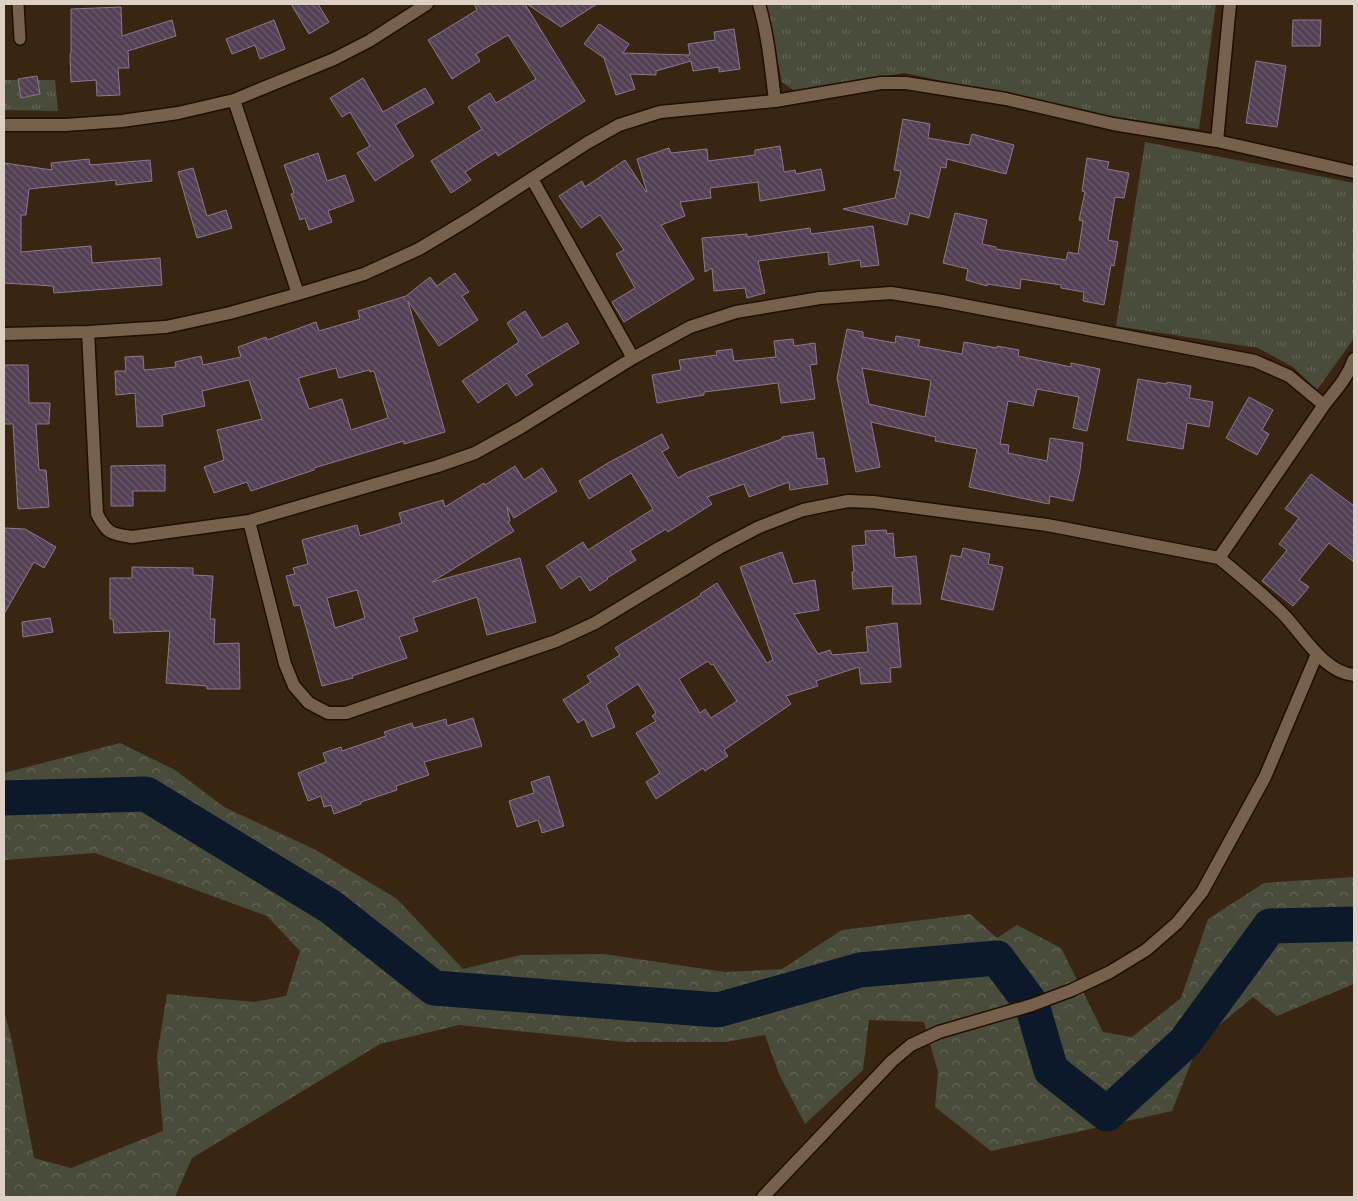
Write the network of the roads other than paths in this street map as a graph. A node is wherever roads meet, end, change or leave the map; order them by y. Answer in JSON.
{"nodes":[{"id":1,"x":18,"y":4,"type":"edge"},
{"id":2,"x":427,"y":4,"type":"edge"},
{"id":3,"x":759,"y":4,"type":"edge"},
{"id":4,"x":1230,"y":4,"type":"edge"},
{"id":5,"x":20,"y":38,"type":"dead end"},
{"id":6,"x":234,"y":100,"type":"junction"},
{"id":7,"x":775,"y":100,"type":"junction"},
{"id":8,"x":4,"y":125,"type":"edge"},
{"id":9,"x":1217,"y":141,"type":"junction"},
{"id":10,"x":1354,"y":172,"type":"edge"},
{"id":11,"x":532,"y":179,"type":"junction"},
{"id":12,"x":298,"y":294,"type":"junction"},
{"id":13,"x":88,"y":332,"type":"junction"},
{"id":14,"x":4,"y":334,"type":"edge"},
{"id":15,"x":632,"y":358,"type":"junction"},
{"id":16,"x":1354,"y":359,"type":"edge"},
{"id":17,"x":1324,"y":405,"type":"junction"},
{"id":18,"x":249,"y":522,"type":"junction"},
{"id":19,"x":1219,"y":558,"type":"junction"},
{"id":20,"x":1317,"y":654,"type":"junction"},
{"id":21,"x":1354,"y":675,"type":"edge"},
{"id":22,"x":763,"y":1197,"type":"edge"}],
"edges":[{"from":1,"to":5,"type":"lane"},
{"from":2,"to":6,"type":"street"},
{"from":3,"to":7,"type":"street"},
{"from":4,"to":9,"type":"street"},
{"from":6,"to":8,"type":"street"},
{"from":6,"to":12,"type":"street"},
{"from":7,"to":9,"type":"street"},
{"from":7,"to":11,"type":"street"},
{"from":9,"to":10,"type":"street"},
{"from":11,"to":12,"type":"street"},
{"from":11,"to":15,"type":"street"},
{"from":12,"to":13,"type":"street"},
{"from":13,"to":14,"type":"street"},
{"from":13,"to":18,"type":"street"},
{"from":15,"to":17,"type":"street"},
{"from":15,"to":18,"type":"street"},
{"from":16,"to":17,"type":"street"},
{"from":17,"to":19,"type":"street"},
{"from":18,"to":19,"type":"street"},
{"from":19,"to":20,"type":"street"},
{"from":20,"to":21,"type":"street"},
{"from":20,"to":22,"type":"street"}]}
